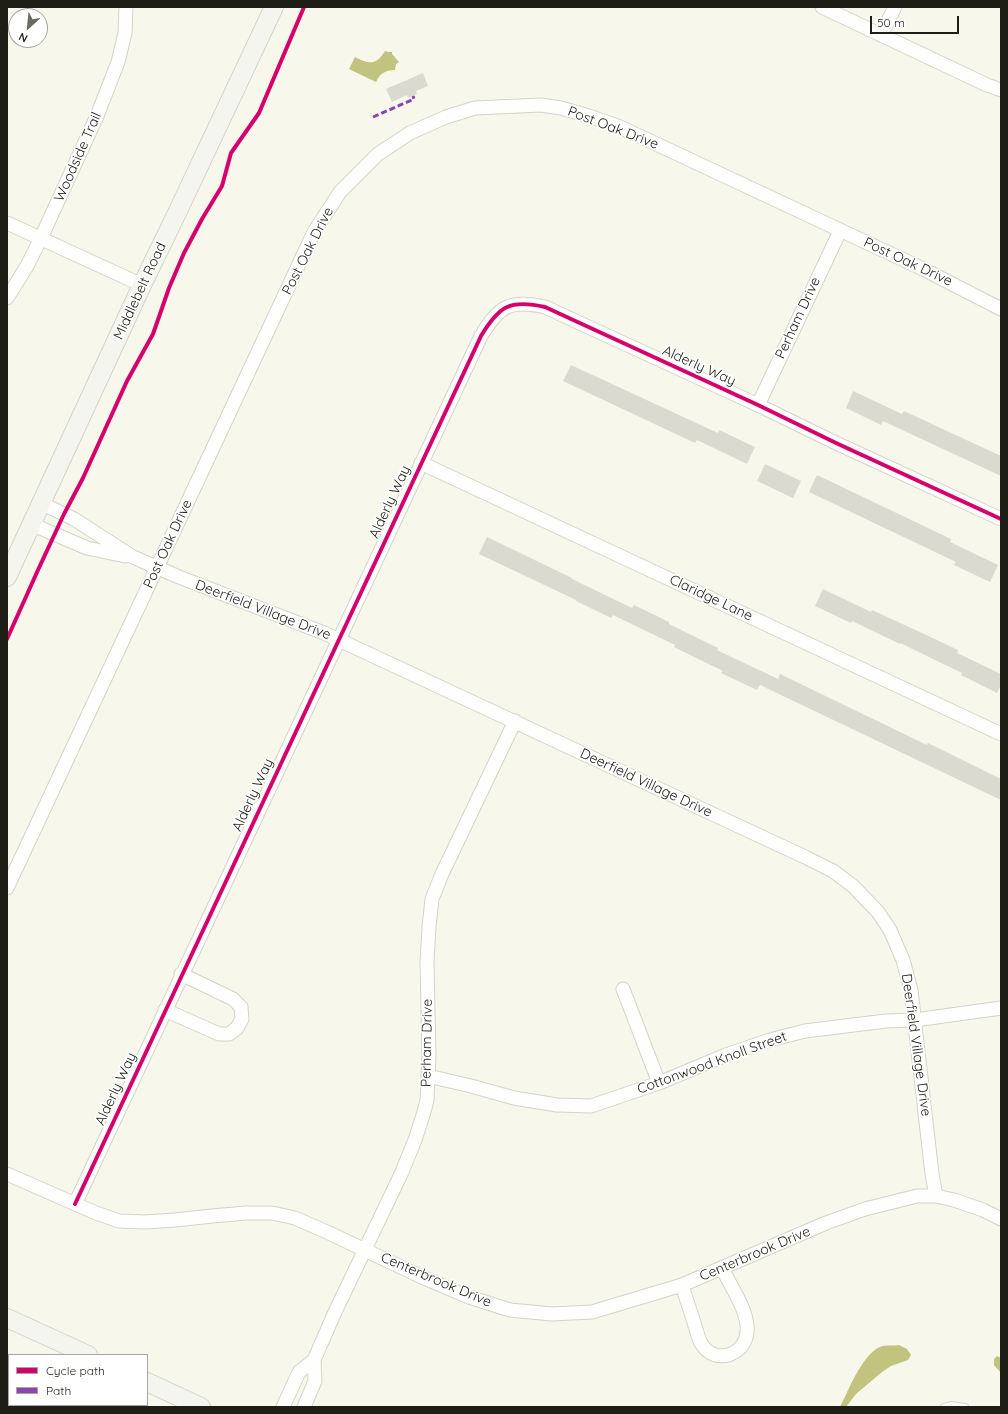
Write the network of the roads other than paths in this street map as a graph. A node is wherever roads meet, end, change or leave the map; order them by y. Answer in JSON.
{"nodes":[{"id":1,"x":126,"y":7,"type":"edge"},
{"id":2,"x":274,"y":7,"type":"edge"},
{"id":3,"x":822,"y":7,"type":"edge"},
{"id":4,"x":895,"y":7,"type":"edge"},
{"id":5,"x":881,"y":35,"type":"junction"},
{"id":6,"x":1001,"y":90,"type":"edge"},
{"id":7,"x":7,"y":223,"type":"edge"},
{"id":8,"x":840,"y":231,"type":"junction"},
{"id":9,"x":41,"y":238,"type":"junction"},
{"id":10,"x":142,"y":285,"type":"junction"},
{"id":11,"x":7,"y":298,"type":"edge"},
{"id":12,"x":1001,"y":309,"type":"edge"},
{"id":13,"x":758,"y":405,"type":"junction"},
{"id":14,"x":420,"y":463,"type":"junction"},
{"id":15,"x":40,"y":502,"type":"junction"},
{"id":16,"x":1001,"y":519,"type":"edge"},
{"id":17,"x":31,"y":524,"type":"junction"},
{"id":18,"x":133,"y":558,"type":"junction"},
{"id":19,"x":156,"y":568,"type":"junction"},
{"id":20,"x":7,"y":577,"type":"edge"},
{"id":21,"x":338,"y":640,"type":"junction"},
{"id":22,"x":515,"y":721,"type":"junction"},
{"id":23,"x":1001,"y":734,"type":"edge"},
{"id":24,"x":7,"y":888,"type":"edge"},
{"id":25,"x":182,"y":974,"type":"junction"},
{"id":26,"x":623,"y":989,"type":"dead end"},
{"id":27,"x":1001,"y":1008,"type":"edge"},
{"id":28,"x":165,"y":1010,"type":"junction"},
{"id":29,"x":915,"y":1020,"type":"junction"},
{"id":30,"x":428,"y":1076,"type":"junction"},
{"id":31,"x":659,"y":1083,"type":"junction"},
{"id":32,"x":7,"y":1174,"type":"edge"},
{"id":33,"x":936,"y":1196,"type":"junction"},
{"id":34,"x":75,"y":1204,"type":"junction"},
{"id":35,"x":1001,"y":1219,"type":"edge"},
{"id":36,"x":365,"y":1250,"type":"junction"},
{"id":37,"x":722,"y":1268,"type":"junction"},
{"id":38,"x":682,"y":1285,"type":"junction"},
{"id":39,"x":7,"y":1318,"type":"edge"},
{"id":40,"x":86,"y":1354,"type":"edge"},
{"id":41,"x":314,"y":1360,"type":"junction"},
{"id":42,"x":148,"y":1382,"type":"edge"},
{"id":43,"x":200,"y":1407,"type":"edge"},
{"id":44,"x":283,"y":1407,"type":"edge"},
{"id":45,"x":304,"y":1407,"type":"edge"},
{"id":46,"x":944,"y":1407,"type":"edge"},
{"id":47,"x":965,"y":1407,"type":"edge"}],
"edges":[{"from":1,"to":9,"type":"street","name":"Woodside Trail"},
{"from":2,"to":10,"type":"street","name":"Middlebelt Road"},
{"from":3,"to":5,"type":"street"},
{"from":4,"to":5,"type":"street"},
{"from":5,"to":6,"type":"street"},
{"from":7,"to":9,"type":"street"},
{"from":8,"to":12,"type":"street","name":"Post Oak Drive"},
{"from":8,"to":13,"type":"street","name":"Perham Drive"},
{"from":8,"to":19,"type":"street","name":"Post Oak Drive"},
{"from":9,"to":10,"type":"street"},
{"from":9,"to":11,"type":"street","name":"Woodside Trail"},
{"from":10,"to":15,"type":"street","name":"Middlebelt Road"},
{"from":13,"to":14,"type":"street","name":"Alderly Way"},
{"from":13,"to":16,"type":"street","name":"Alderly Way"},
{"from":14,"to":21,"type":"street","name":"Alderly Way"},
{"from":14,"to":23,"type":"street","name":"Claridge Lane"},
{"from":15,"to":17,"type":"street","name":"Middlebelt Road"},
{"from":15,"to":18,"type":"street","name":"Deerfield Village Drive"},
{"from":17,"to":18,"type":"street","name":"Deerfield Village Drive"},
{"from":17,"to":20,"type":"street","name":"Middlebelt Road"},
{"from":18,"to":19,"type":"street","name":"Deerfield Village Drive"},
{"from":19,"to":21,"type":"street","name":"Deerfield Village Drive"},
{"from":19,"to":24,"type":"street","name":"Post Oak Drive"},
{"from":21,"to":22,"type":"street","name":"Deerfield Village Drive"},
{"from":21,"to":25,"type":"street","name":"Alderly Way"},
{"from":22,"to":29,"type":"street","name":"Deerfield Village Drive"},
{"from":22,"to":30,"type":"street","name":"Perham Drive"},
{"from":25,"to":28,"type":"street","name":"Alderly Way"},
{"from":25,"to":28,"type":"street"},
{"from":26,"to":31,"type":"street"},
{"from":27,"to":29,"type":"street","name":"Cottonwood Knoll Street"},
{"from":28,"to":34,"type":"street","name":"Alderly Way"},
{"from":29,"to":31,"type":"street","name":"Cottonwood Knoll Street"},
{"from":29,"to":33,"type":"street","name":"Deerfield Village Drive"},
{"from":30,"to":31,"type":"street","name":"Cottonwood Knoll Street"},
{"from":30,"to":36,"type":"street","name":"Perham Drive"},
{"from":32,"to":34,"type":"street","name":"Centerbrook Drive"},
{"from":33,"to":35,"type":"street","name":"Centerbrook Drive"},
{"from":33,"to":37,"type":"street","name":"Centerbrook Drive"},
{"from":34,"to":36,"type":"street","name":"Centerbrook Drive"},
{"from":36,"to":38,"type":"street","name":"Centerbrook Drive"},
{"from":36,"to":41,"type":"street","name":"Perham Drive"},
{"from":37,"to":38,"type":"street","name":"Centerbrook Drive"},
{"from":37,"to":38,"type":"street"},
{"from":39,"to":40,"type":"street"},
{"from":41,"to":44,"type":"street","name":"Perham Drive"},
{"from":41,"to":45,"type":"street","name":"Perham Drive"},
{"from":42,"to":43,"type":"street"},
{"from":46,"to":47,"type":"lane"}]}
